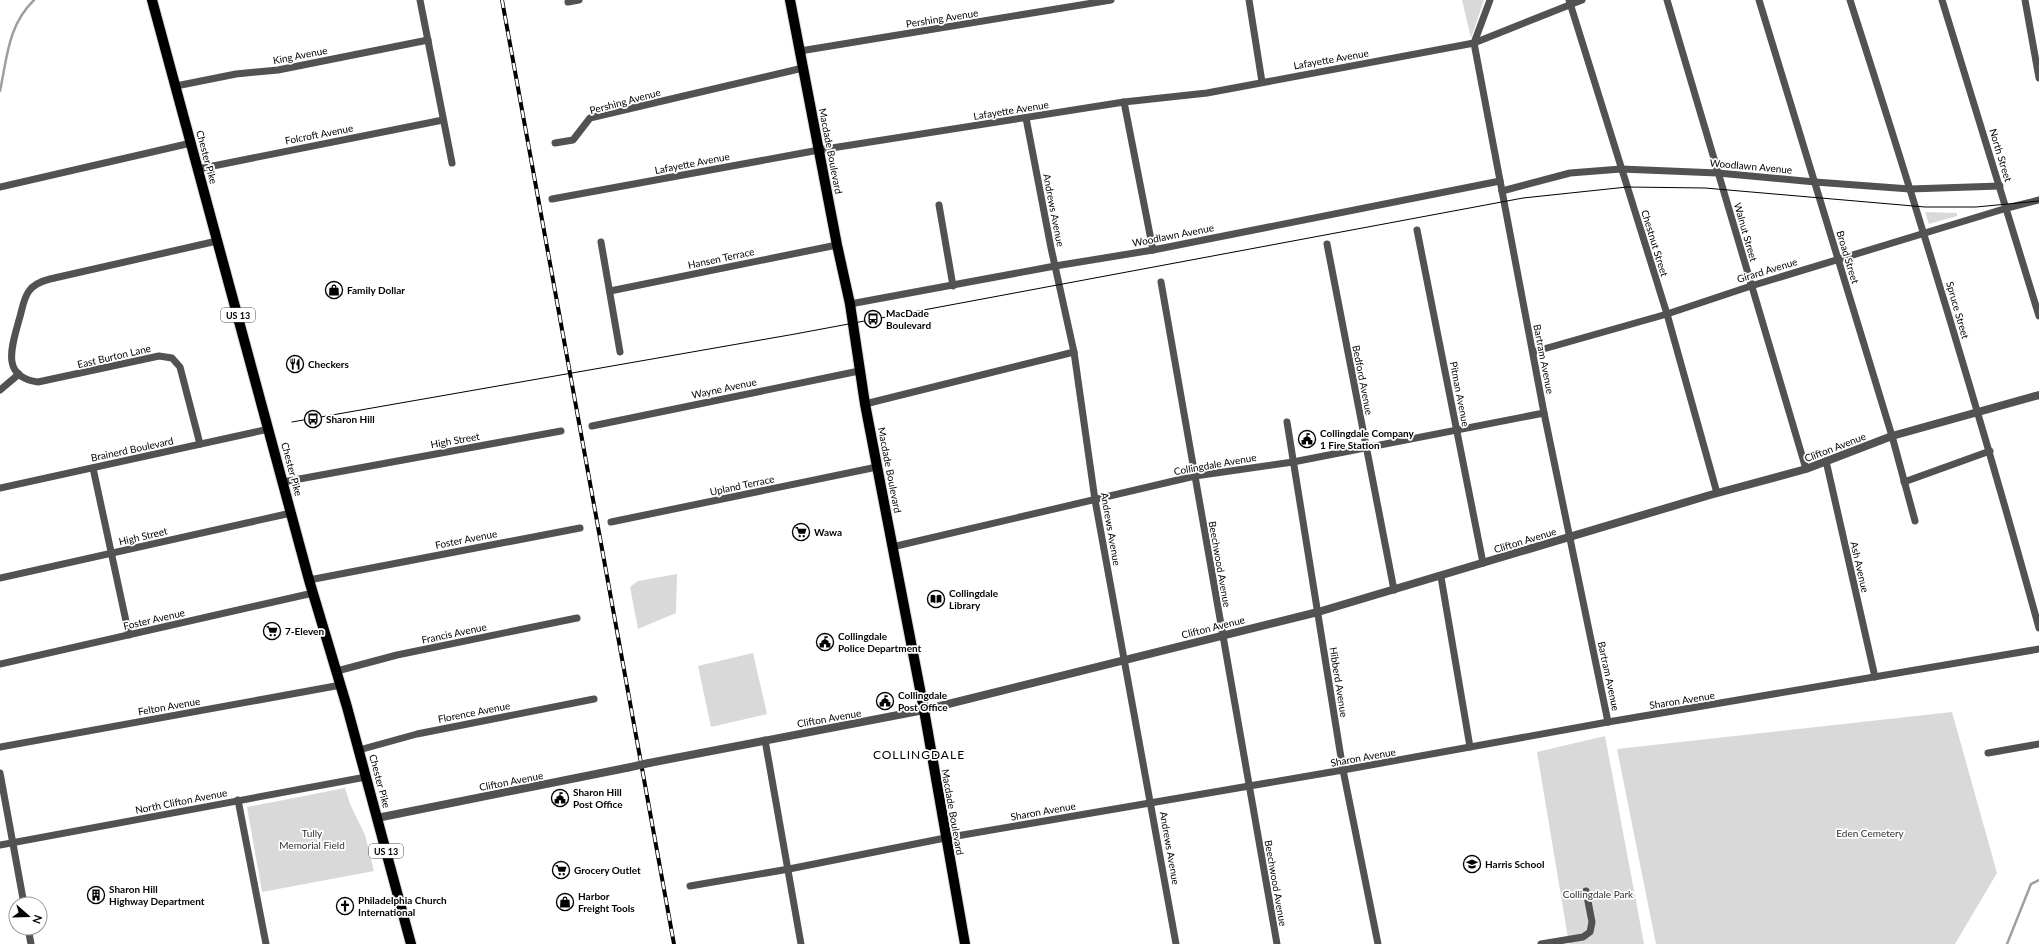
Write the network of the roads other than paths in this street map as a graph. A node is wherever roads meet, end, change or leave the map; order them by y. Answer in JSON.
{"nodes":[{"id":1,"x":152,"y":0,"type":"edge"},
{"id":2,"x":420,"y":0,"type":"edge"},
{"id":3,"x":579,"y":0,"type":"edge"},
{"id":4,"x":790,"y":0,"type":"edge"},
{"id":5,"x":1111,"y":0,"type":"edge"},
{"id":6,"x":1249,"y":0,"type":"edge"},
{"id":7,"x":1490,"y":0,"type":"edge"},
{"id":8,"x":1582,"y":0,"type":"edge"},
{"id":9,"x":1667,"y":0,"type":"edge"},
{"id":10,"x":1759,"y":0,"type":"edge"},
{"id":11,"x":1850,"y":0,"type":"edge"},
{"id":12,"x":1942,"y":0,"type":"edge"},
{"id":13,"x":2024,"y":0,"type":"edge"},
{"id":14,"x":568,"y":2,"type":"dead end"},
{"id":15,"x":1569,"y":2,"type":"edge"},
{"id":16,"x":428,"y":40,"type":"junction"},
{"id":17,"x":1474,"y":43,"type":"junction"},
{"id":18,"x":800,"y":51,"type":"junction"},
{"id":19,"x":2037,"y":63,"type":"edge"},
{"id":20,"x":803,"y":68,"type":"junction"},
{"id":21,"x":2039,"y":78,"type":"edge"},
{"id":22,"x":1262,"y":82,"type":"junction"},
{"id":23,"x":176,"y":86,"type":"junction"},
{"id":24,"x":1124,"y":102,"type":"junction"},
{"id":25,"x":1026,"y":118,"type":"junction"},
{"id":26,"x":443,"y":120,"type":"junction"},
{"id":27,"x":191,"y":143,"type":"junction"},
{"id":28,"x":555,"y":143,"type":"dead end"},
{"id":29,"x":819,"y":150,"type":"junction"},
{"id":30,"x":452,"y":163,"type":"dead end"},
{"id":31,"x":198,"y":169,"type":"junction"},
{"id":32,"x":1621,"y":169,"type":"junction"},
{"id":33,"x":1718,"y":173,"type":"junction"},
{"id":34,"x":1500,"y":181,"type":"junction"},
{"id":35,"x":1815,"y":182,"type":"junction"},
{"id":36,"x":2,"y":186,"type":"edge"},
{"id":37,"x":2000,"y":186,"type":"junction"},
{"id":38,"x":1910,"y":189,"type":"junction"},
{"id":39,"x":1502,"y":191,"type":"junction"},
{"id":40,"x":552,"y":199,"type":"dead end"},
{"id":41,"x":2039,"y":200,"type":"edge"},
{"id":42,"x":939,"y":205,"type":"dead end"},
{"id":43,"x":2007,"y":208,"type":"junction"},
{"id":44,"x":1417,"y":230,"type":"dead end"},
{"id":45,"x":1925,"y":233,"type":"junction"},
{"id":46,"x":217,"y":241,"type":"junction"},
{"id":47,"x":601,"y":242,"type":"dead end"},
{"id":48,"x":1327,"y":244,"type":"dead end"},
{"id":49,"x":837,"y":245,"type":"junction"},
{"id":50,"x":1154,"y":250,"type":"junction"},
{"id":51,"x":1838,"y":259,"type":"junction"},
{"id":52,"x":1055,"y":266,"type":"junction"},
{"id":53,"x":1160,"y":282,"type":"dead end"},
{"id":54,"x":953,"y":286,"type":"junction"},
{"id":55,"x":1751,"y":286,"type":"junction"},
{"id":56,"x":610,"y":291,"type":"junction"},
{"id":57,"x":850,"y":304,"type":"junction"},
{"id":58,"x":1667,"y":314,"type":"junction"},
{"id":59,"x":2039,"y":316,"type":"edge"},
{"id":60,"x":620,"y":352,"type":"dead end"},
{"id":61,"x":1074,"y":352,"type":"junction"},
{"id":62,"x":1533,"y":352,"type":"junction"},
{"id":63,"x":859,"y":370,"type":"junction"},
{"id":64,"x":19,"y":374,"type":"junction"},
{"id":65,"x":0,"y":390,"type":"edge"},
{"id":66,"x":2039,"y":395,"type":"edge"},
{"id":67,"x":865,"y":404,"type":"junction"},
{"id":68,"x":1977,"y":412,"type":"junction"},
{"id":69,"x":1544,"y":413,"type":"junction"},
{"id":70,"x":1287,"y":422,"type":"dead end"},
{"id":71,"x":592,"y":426,"type":"dead end"},
{"id":72,"x":268,"y":429,"type":"junction"},
{"id":73,"x":1456,"y":429,"type":"junction"},
{"id":74,"x":561,"y":431,"type":"dead end"},
{"id":75,"x":1892,"y":436,"type":"junction"},
{"id":76,"x":200,"y":444,"type":"junction"},
{"id":77,"x":1366,"y":447,"type":"junction"},
{"id":78,"x":1990,"y":451,"type":"junction"},
{"id":79,"x":1826,"y":461,"type":"junction"},
{"id":80,"x":1293,"y":462,"type":"junction"},
{"id":81,"x":877,"y":467,"type":"junction"},
{"id":82,"x":93,"y":468,"type":"junction"},
{"id":83,"x":1806,"y":469,"type":"junction"},
{"id":84,"x":1195,"y":476,"type":"junction"},
{"id":85,"x":283,"y":482,"type":"junction"},
{"id":86,"x":1904,"y":482,"type":"junction"},
{"id":87,"x":0,"y":488,"type":"edge"},
{"id":88,"x":1717,"y":493,"type":"junction"},
{"id":89,"x":1095,"y":500,"type":"junction"},
{"id":90,"x":291,"y":513,"type":"junction"},
{"id":91,"x":1915,"y":521,"type":"dead end"},
{"id":92,"x":611,"y":522,"type":"dead end"},
{"id":93,"x":580,"y":528,"type":"dead end"},
{"id":94,"x":1570,"y":537,"type":"junction"},
{"id":95,"x":892,"y":547,"type":"junction"},
{"id":96,"x":112,"y":553,"type":"junction"},
{"id":97,"x":1483,"y":563,"type":"junction"},
{"id":98,"x":1441,"y":577,"type":"junction"},
{"id":99,"x":0,"y":578,"type":"edge"},
{"id":100,"x":309,"y":580,"type":"junction"},
{"id":101,"x":1394,"y":590,"type":"junction"},
{"id":102,"x":313,"y":593,"type":"junction"},
{"id":103,"x":1318,"y":612,"type":"junction"},
{"id":104,"x":577,"y":618,"type":"dead end"},
{"id":105,"x":2039,"y":628,"type":"edge"},
{"id":106,"x":1222,"y":634,"type":"junction"},
{"id":107,"x":129,"y":635,"type":"junction"},
{"id":108,"x":2039,"y":649,"type":"edge"},
{"id":109,"x":1126,"y":661,"type":"junction"},
{"id":110,"x":0,"y":664,"type":"edge"},
{"id":111,"x":337,"y":671,"type":"junction"},
{"id":112,"x":1875,"y":677,"type":"junction"},
{"id":113,"x":341,"y":684,"type":"junction"},
{"id":114,"x":594,"y":699,"type":"dead end"},
{"id":115,"x":924,"y":710,"type":"junction"},
{"id":116,"x":1608,"y":722,"type":"junction"},
{"id":117,"x":765,"y":740,"type":"junction"},
{"id":118,"x":2039,"y":744,"type":"edge"},
{"id":119,"x":0,"y":747,"type":"edge"},
{"id":120,"x":1470,"y":747,"type":"junction"},
{"id":121,"x":359,"y":750,"type":"junction"},
{"id":122,"x":1988,"y":753,"type":"dead end"},
{"id":123,"x":1343,"y":770,"type":"junction"},
{"id":124,"x":0,"y":774,"type":"edge"},
{"id":125,"x":366,"y":776,"type":"junction"},
{"id":126,"x":1249,"y":786,"type":"junction"},
{"id":127,"x":238,"y":800,"type":"junction"},
{"id":128,"x":1152,"y":802,"type":"junction"},
{"id":129,"x":377,"y":818,"type":"junction"},
{"id":130,"x":945,"y":838,"type":"junction"},
{"id":131,"x":14,"y":842,"type":"junction"},
{"id":132,"x":0,"y":845,"type":"edge"},
{"id":133,"x":789,"y":869,"type":"junction"},
{"id":134,"x":690,"y":886,"type":"dead end"},
{"id":135,"x":1586,"y":891,"type":"dead end"},
{"id":136,"x":23,"y":896,"type":"edge"},
{"id":137,"x":266,"y":944,"type":"edge"},
{"id":138,"x":411,"y":944,"type":"edge"},
{"id":139,"x":801,"y":944,"type":"edge"},
{"id":140,"x":965,"y":944,"type":"edge"},
{"id":141,"x":1176,"y":944,"type":"edge"},
{"id":142,"x":1277,"y":944,"type":"edge"},
{"id":143,"x":1378,"y":944,"type":"edge"},
{"id":144,"x":1541,"y":944,"type":"edge"}],
"edges":[{"from":1,"to":23,"type":"main road","name":"Chester Pike","number":"US 13"},
{"from":2,"to":16,"type":"street"},
{"from":3,"to":14,"type":"street"},
{"from":4,"to":18,"type":"main road","name":"Macdade Boulevard"},
{"from":5,"to":18,"type":"street","name":"Pershing Avenue"},
{"from":6,"to":22,"type":"street"},
{"from":7,"to":17,"type":"street"},
{"from":8,"to":15,"type":"street","name":"Lafayette Avenue"},
{"from":9,"to":33,"type":"street","name":"Walnut Street"},
{"from":10,"to":35,"type":"street","name":"Broad Street"},
{"from":11,"to":38,"type":"street","name":"Spruce Street"},
{"from":12,"to":37,"type":"street","name":"North Street"},
{"from":13,"to":19,"type":"street"},
{"from":15,"to":17,"type":"street","name":"Lafayette Avenue"},
{"from":15,"to":32,"type":"street","name":"Chestnut Street"},
{"from":16,"to":23,"type":"street","name":"King Avenue"},
{"from":16,"to":26,"type":"street"},
{"from":17,"to":22,"type":"street","name":"Lafayette Avenue"},
{"from":17,"to":34,"type":"street","name":"Bartram Avenue"},
{"from":18,"to":20,"type":"main road","name":"Macdade Boulevard"},
{"from":19,"to":21,"type":"street"},
{"from":20,"to":28,"type":"street","name":"Pershing Avenue"},
{"from":20,"to":29,"type":"main road","name":"Macdade Boulevard"},
{"from":22,"to":24,"type":"street","name":"Lafayette Avenue"},
{"from":23,"to":27,"type":"main road","name":"Chester Pike","number":"US 13"},
{"from":24,"to":25,"type":"street","name":"Lafayette Avenue"},
{"from":24,"to":50,"type":"street"},
{"from":25,"to":29,"type":"street","name":"Lafayette Avenue"},
{"from":25,"to":52,"type":"street","name":"Andrews Avenue"},
{"from":26,"to":30,"type":"street"},
{"from":26,"to":31,"type":"street","name":"Folcroft Avenue"},
{"from":27,"to":31,"type":"main road","name":"Chester Pike","number":"US 13"},
{"from":27,"to":36,"type":"street"},
{"from":29,"to":40,"type":"street","name":"Lafayette Avenue"},
{"from":29,"to":49,"type":"main road","name":"Macdade Boulevard"},
{"from":31,"to":46,"type":"main road","name":"Chester Pike","number":"US 13"},
{"from":32,"to":33,"type":"street","name":"Woodlawn Avenue"},
{"from":32,"to":39,"type":"street","name":"Woodlawn Avenue"},
{"from":32,"to":58,"type":"street","name":"Chestnut Street"},
{"from":33,"to":35,"type":"street","name":"Woodlawn Avenue"},
{"from":33,"to":55,"type":"street","name":"Walnut Street"},
{"from":34,"to":39,"type":"street","name":"Bartram Avenue"},
{"from":34,"to":50,"type":"street","name":"Woodlawn Avenue"},
{"from":35,"to":38,"type":"street","name":"Woodlawn Avenue"},
{"from":35,"to":51,"type":"street","name":"Broad Street"},
{"from":37,"to":38,"type":"street","name":"Woodlawn Avenue"},
{"from":37,"to":43,"type":"street","name":"North Street"},
{"from":38,"to":45,"type":"street","name":"Spruce Street"},
{"from":39,"to":62,"type":"street","name":"Bartram Avenue"},
{"from":41,"to":43,"type":"street","name":"Girard Avenue"},
{"from":42,"to":54,"type":"street"},
{"from":43,"to":45,"type":"street","name":"Girard Avenue"},
{"from":43,"to":59,"type":"street","name":"North Street"},
{"from":44,"to":73,"type":"street","name":"Pitman Avenue"},
{"from":45,"to":51,"type":"street","name":"Girard Avenue"},
{"from":45,"to":68,"type":"street","name":"Spruce Street"},
{"from":46,"to":64,"type":"street"},
{"from":46,"to":72,"type":"main road","name":"Chester Pike","number":"US 13"},
{"from":47,"to":56,"type":"street"},
{"from":48,"to":77,"type":"street","name":"Bedford Avenue"},
{"from":49,"to":56,"type":"street","name":"Hansen Terrace"},
{"from":49,"to":57,"type":"main road","name":"Macdade Boulevard"},
{"from":50,"to":52,"type":"street","name":"Woodlawn Avenue"},
{"from":51,"to":55,"type":"street","name":"Girard Avenue"},
{"from":51,"to":75,"type":"street","name":"Broad Street"},
{"from":52,"to":54,"type":"street","name":"Woodlawn Avenue"},
{"from":52,"to":61,"type":"street","name":"Andrews Avenue"},
{"from":53,"to":84,"type":"street","name":"Beechwood Avenue"},
{"from":54,"to":57,"type":"street","name":"Woodlawn Avenue"},
{"from":55,"to":58,"type":"street","name":"Girard Avenue"},
{"from":55,"to":83,"type":"street","name":"Walnut Street"},
{"from":56,"to":60,"type":"street"},
{"from":57,"to":63,"type":"main road","name":"Macdade Boulevard"},
{"from":58,"to":62,"type":"street","name":"Girard Avenue"},
{"from":58,"to":88,"type":"street","name":"Chestnut Street"},
{"from":61,"to":67,"type":"street"},
{"from":61,"to":89,"type":"street","name":"Andrews Avenue"},
{"from":62,"to":69,"type":"street","name":"Bartram Avenue"},
{"from":63,"to":67,"type":"main road","name":"Macdade Boulevard"},
{"from":63,"to":71,"type":"street","name":"Wayne Avenue"},
{"from":64,"to":65,"type":"street"},
{"from":64,"to":76,"type":"street","name":"East Burton Lane"},
{"from":66,"to":68,"type":"street","name":"Clifton Avenue"},
{"from":67,"to":81,"type":"main road","name":"Macdade Boulevard"},
{"from":68,"to":75,"type":"street","name":"Clifton Avenue"},
{"from":68,"to":78,"type":"street","name":"Spruce Street"},
{"from":69,"to":73,"type":"street","name":"Collingdale Avenue"},
{"from":69,"to":94,"type":"street","name":"Bartram Avenue"},
{"from":70,"to":80,"type":"street","name":"Hibberd Avenue"},
{"from":72,"to":76,"type":"street","name":"Brainerd Boulevard"},
{"from":72,"to":85,"type":"main road","name":"Chester Pike","number":"US 13"},
{"from":73,"to":77,"type":"street","name":"Collingdale Avenue"},
{"from":73,"to":97,"type":"street","name":"Pitman Avenue"},
{"from":74,"to":85,"type":"street","name":"High Street"},
{"from":75,"to":79,"type":"street","name":"Clifton Avenue"},
{"from":75,"to":86,"type":"street","name":"Broad Street"},
{"from":76,"to":82,"type":"street","name":"Brainerd Boulevard"},
{"from":77,"to":80,"type":"street","name":"Collingdale Avenue"},
{"from":77,"to":101,"type":"street","name":"Bedford Avenue"},
{"from":78,"to":86,"type":"street"},
{"from":78,"to":105,"type":"street","name":"Spruce Street"},
{"from":79,"to":83,"type":"street","name":"Clifton Avenue"},
{"from":79,"to":112,"type":"street","name":"Ash Avenue"},
{"from":80,"to":84,"type":"street","name":"Collingdale Avenue"},
{"from":80,"to":103,"type":"street","name":"Hibberd Avenue"},
{"from":81,"to":92,"type":"street","name":"Upland Terrace"},
{"from":81,"to":95,"type":"main road","name":"Macdade Boulevard"},
{"from":82,"to":87,"type":"street","name":"Brainerd Boulevard"},
{"from":82,"to":96,"type":"street"},
{"from":83,"to":88,"type":"street","name":"Clifton Avenue"},
{"from":84,"to":89,"type":"street","name":"Collingdale Avenue"},
{"from":84,"to":106,"type":"street","name":"Beechwood Avenue"},
{"from":85,"to":90,"type":"main road","name":"Chester Pike","number":"US 13"},
{"from":86,"to":91,"type":"street","name":"Broad Street"},
{"from":88,"to":94,"type":"street","name":"Clifton Avenue"},
{"from":89,"to":95,"type":"street","name":"Collingdale Avenue"},
{"from":89,"to":109,"type":"street","name":"Andrews Avenue"},
{"from":90,"to":96,"type":"street","name":"High Street"},
{"from":90,"to":100,"type":"main road","name":"Chester Pike","number":"US 13"},
{"from":93,"to":100,"type":"street","name":"Foster Avenue"},
{"from":94,"to":97,"type":"street","name":"Clifton Avenue"},
{"from":94,"to":116,"type":"street","name":"Bartram Avenue"},
{"from":95,"to":115,"type":"main road","name":"Macdade Boulevard"},
{"from":96,"to":99,"type":"street","name":"High Street"},
{"from":96,"to":107,"type":"street"},
{"from":97,"to":98,"type":"street","name":"Clifton Avenue"},
{"from":98,"to":101,"type":"street","name":"Clifton Avenue"},
{"from":98,"to":120,"type":"street"},
{"from":100,"to":102,"type":"main road","name":"Chester Pike","number":"US 13"},
{"from":101,"to":103,"type":"street","name":"Clifton Avenue"},
{"from":102,"to":107,"type":"street","name":"Foster Avenue"},
{"from":102,"to":111,"type":"main road","name":"Chester Pike","number":"US 13"},
{"from":103,"to":106,"type":"street","name":"Clifton Avenue"},
{"from":103,"to":123,"type":"street","name":"Hibberd Avenue"},
{"from":104,"to":111,"type":"street","name":"Francis Avenue"},
{"from":106,"to":109,"type":"street","name":"Clifton Avenue"},
{"from":106,"to":126,"type":"street","name":"Beechwood Avenue"},
{"from":107,"to":110,"type":"street","name":"Foster Avenue"},
{"from":108,"to":112,"type":"street","name":"Sharon Avenue"},
{"from":109,"to":115,"type":"street","name":"Clifton Avenue"},
{"from":109,"to":128,"type":"street","name":"Andrews Avenue"},
{"from":111,"to":113,"type":"main road","name":"Chester Pike","number":"US 13"},
{"from":112,"to":116,"type":"street","name":"Sharon Avenue"},
{"from":113,"to":119,"type":"street","name":"Felton Avenue"},
{"from":113,"to":121,"type":"main road","name":"Chester Pike","number":"US 13"},
{"from":114,"to":121,"type":"street","name":"Florence Avenue"},
{"from":115,"to":117,"type":"street","name":"Clifton Avenue"},
{"from":115,"to":130,"type":"main road","name":"Macdade Boulevard"},
{"from":116,"to":120,"type":"street","name":"Sharon Avenue"},
{"from":117,"to":129,"type":"street","name":"Clifton Avenue","bridge":true},
{"from":117,"to":133,"type":"street"},
{"from":118,"to":122,"type":"street"},
{"from":120,"to":123,"type":"street","name":"Sharon Avenue"},
{"from":121,"to":125,"type":"main road","name":"Chester Pike","number":"US 13"},
{"from":123,"to":126,"type":"street","name":"Sharon Avenue"},
{"from":123,"to":143,"type":"street","name":"Hibberd Avenue"},
{"from":124,"to":131,"type":"street"},
{"from":125,"to":127,"type":"street","name":"North Clifton Avenue"},
{"from":125,"to":129,"type":"main road","name":"Chester Pike","number":"US 13"},
{"from":126,"to":128,"type":"street","name":"Sharon Avenue"},
{"from":126,"to":142,"type":"street","name":"Beechwood Avenue"},
{"from":127,"to":131,"type":"street","name":"North Clifton Avenue"},
{"from":127,"to":137,"type":"street"},
{"from":128,"to":130,"type":"street","name":"Sharon Avenue"},
{"from":128,"to":141,"type":"street","name":"Andrews Avenue"},
{"from":129,"to":138,"type":"main road","name":"Chester Pike","number":"US 13"},
{"from":130,"to":133,"type":"street","name":"Sharon Avenue"},
{"from":130,"to":140,"type":"main road","name":"Macdade Boulevard"},
{"from":131,"to":132,"type":"street","name":"North Clifton Avenue"},
{"from":131,"to":136,"type":"street"},
{"from":133,"to":134,"type":"street","name":"Sharon Avenue"},
{"from":133,"to":139,"type":"street"},
{"from":135,"to":144,"type":"street"}]}
